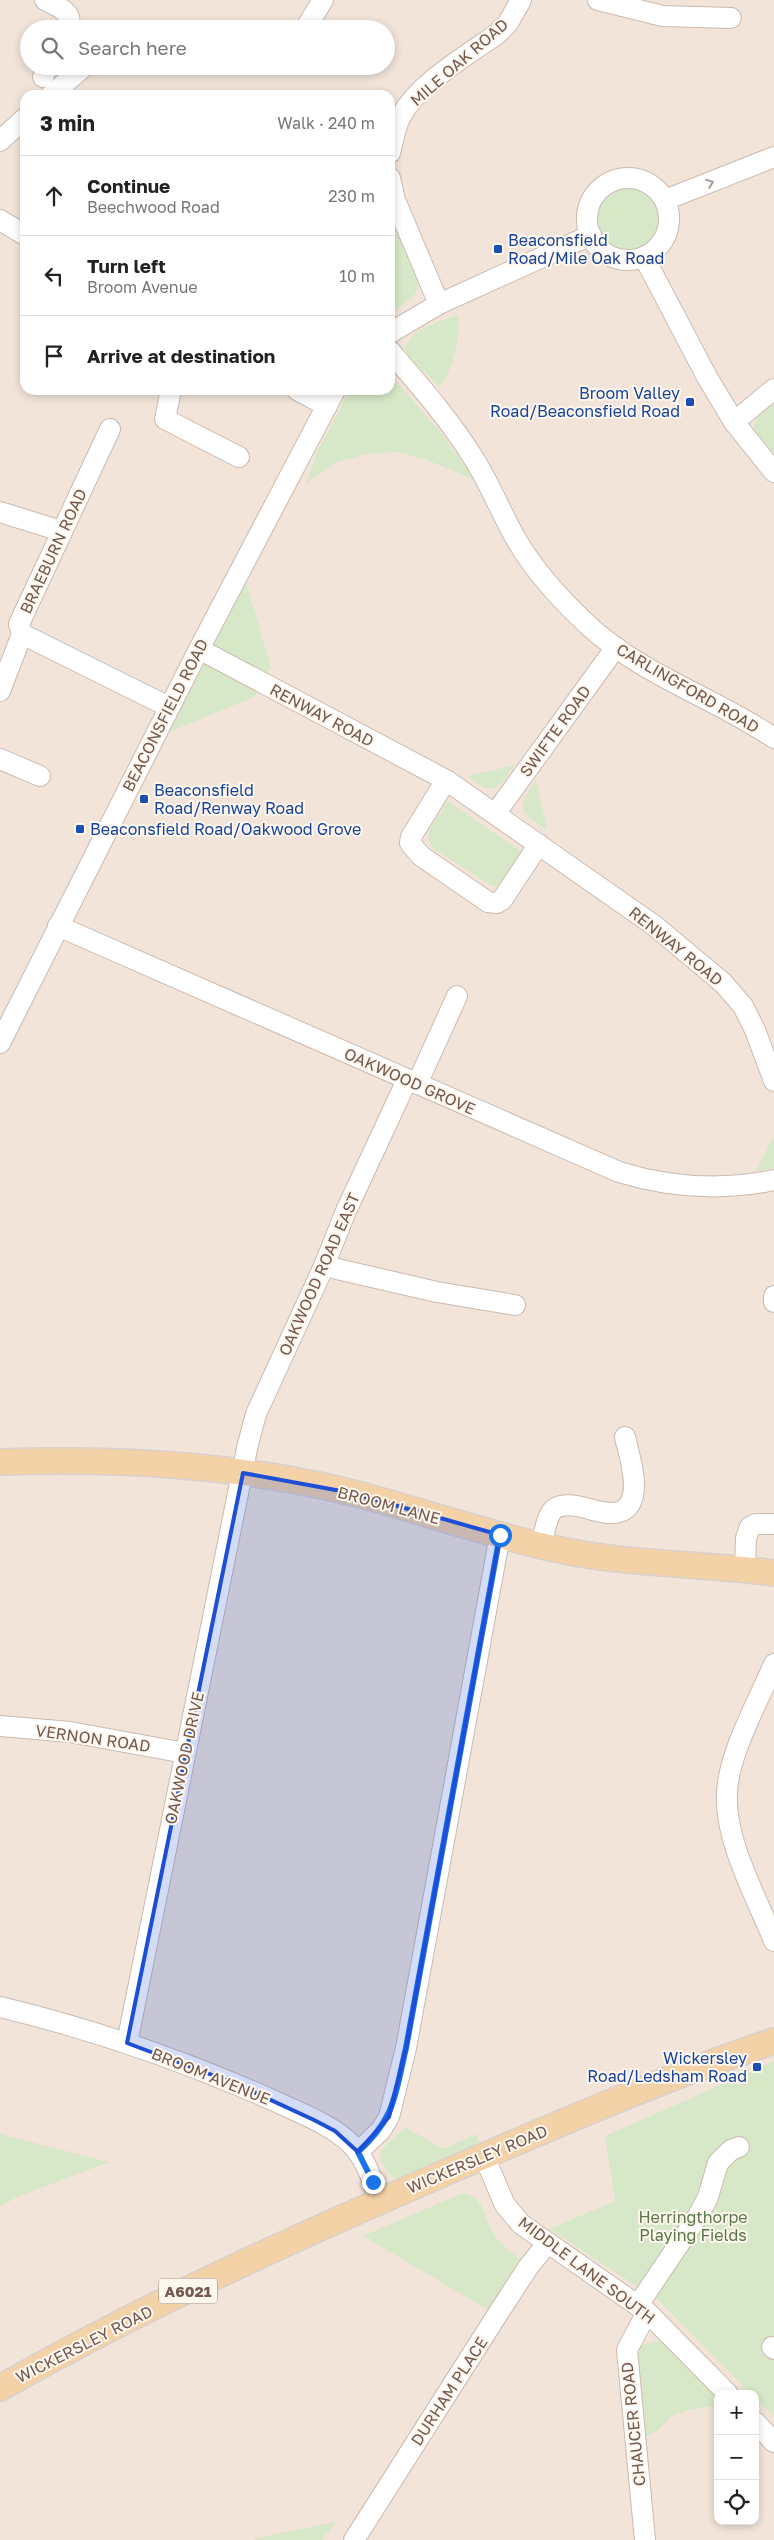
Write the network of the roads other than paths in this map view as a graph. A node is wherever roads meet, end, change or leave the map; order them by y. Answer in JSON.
{"nodes":[{"id":1,"x":45,"y":0,"type":"edge"},
{"id":2,"x":323,"y":0,"type":"edge"},
{"id":3,"x":521,"y":0,"type":"edge"},
{"id":4,"x":598,"y":0,"type":"edge"},
{"id":5,"x":731,"y":18,"type":"dead end"},
{"id":6,"x":71,"y":20,"type":"edge"},
{"id":7,"x":311,"y":20,"type":"edge"},
{"id":8,"x":20,"y":123,"type":"edge"},
{"id":9,"x":395,"y":136,"type":"edge"},
{"id":10,"x":0,"y":141,"type":"edge"},
{"id":11,"x":774,"y":157,"type":"edge"},
{"id":12,"x":665,"y":200,"type":"junction"},
{"id":13,"x":395,"y":202,"type":"edge"},
{"id":14,"x":0,"y":220,"type":"edge"},
{"id":15,"x":20,"y":232,"type":"edge"},
{"id":16,"x":591,"y":235,"type":"junction"},
{"id":17,"x":644,"y":256,"type":"junction"},
{"id":18,"x":440,"y":304,"type":"junction"},
{"id":19,"x":395,"y":330,"type":"edge"},
{"id":20,"x":395,"y":357,"type":"edge"},
{"id":21,"x":774,"y":389,"type":"edge"},
{"id":22,"x":170,"y":395,"type":"edge"},
{"id":23,"x":318,"y":395,"type":"edge"},
{"id":24,"x":331,"y":398,"type":"edge"},
{"id":25,"x":734,"y":422,"type":"junction"},
{"id":26,"x":110,"y":429,"type":"dead end"},
{"id":27,"x":239,"y":457,"type":"dead end"},
{"id":28,"x":774,"y":472,"type":"edge"},
{"id":29,"x":0,"y":512,"type":"edge"},
{"id":30,"x":61,"y":531,"type":"junction"},
{"id":31,"x":22,"y":634,"type":"junction"},
{"id":32,"x":616,"y":647,"type":"junction"},
{"id":33,"x":199,"y":649,"type":"junction"},
{"id":34,"x":0,"y":691,"type":"edge"},
{"id":35,"x":169,"y":707,"type":"junction"},
{"id":36,"x":774,"y":738,"type":"edge"},
{"id":37,"x":0,"y":759,"type":"edge"},
{"id":38,"x":40,"y":776,"type":"dead end"},
{"id":39,"x":446,"y":780,"type":"junction"},
{"id":40,"x":495,"y":814,"type":"junction"},
{"id":41,"x":539,"y":844,"type":"junction"},
{"id":42,"x":58,"y":926,"type":"junction"},
{"id":43,"x":457,"y":996,"type":"dead end"},
{"id":44,"x":0,"y":1044,"type":"edge"},
{"id":45,"x":774,"y":1080,"type":"edge"},
{"id":46,"x":412,"y":1082,"type":"junction"},
{"id":47,"x":774,"y":1181,"type":"edge"},
{"id":48,"x":324,"y":1266,"type":"junction"},
{"id":49,"x":774,"y":1296,"type":"edge"},
{"id":50,"x":774,"y":1302,"type":"edge"},
{"id":51,"x":515,"y":1305,"type":"dead end"},
{"id":52,"x":625,"y":1437,"type":"dead end"},
{"id":53,"x":0,"y":1462,"type":"edge"},
{"id":54,"x":243,"y":1473,"type":"junction"},
{"id":55,"x":774,"y":1524,"type":"edge"},
{"id":56,"x":500,"y":1535,"type":"junction"},
{"id":57,"x":541,"y":1546,"type":"junction"},
{"id":58,"x":745,"y":1569,"type":"junction"},
{"id":59,"x":774,"y":1573,"type":"edge"},
{"id":60,"x":774,"y":1664,"type":"edge"},
{"id":61,"x":0,"y":1726,"type":"edge"},
{"id":62,"x":185,"y":1753,"type":"junction"},
{"id":63,"x":774,"y":1942,"type":"edge"},
{"id":64,"x":0,"y":2008,"type":"edge"},
{"id":65,"x":774,"y":2041,"type":"edge"},
{"id":66,"x":127,"y":2043,"type":"junction"},
{"id":67,"x":739,"y":2147,"type":"dead end"},
{"id":68,"x":358,"y":2152,"type":"junction"},
{"id":69,"x":484,"y":2156,"type":"junction"},
{"id":70,"x":380,"y":2201,"type":"junction"},
{"id":71,"x":547,"y":2244,"type":"junction"},
{"id":72,"x":642,"y":2309,"type":"junction"},
{"id":73,"x":0,"y":2388,"type":"edge"},
{"id":74,"x":724,"y":2390,"type":"edge"},
{"id":75,"x":759,"y":2426,"type":"edge"},
{"id":76,"x":774,"y":2442,"type":"edge"},
{"id":77,"x":354,"y":2540,"type":"edge"},
{"id":78,"x":645,"y":2540,"type":"edge"}],
"edges":[{"from":1,"to":6,"type":"street"},
{"from":2,"to":7,"type":"street"},
{"from":3,"to":9,"type":"street","name":"MILE OAK ROAD"},
{"from":4,"to":5,"type":"street"},
{"from":8,"to":10,"type":"street"},
{"from":12,"to":11,"type":"street","one_way":true},
{"from":12,"to":16,"type":"street"},
{"from":12,"to":17,"type":"street"},
{"from":13,"to":18,"type":"street"},
{"from":14,"to":15,"type":"street"},
{"from":16,"to":17,"type":"street"},
{"from":16,"to":18,"type":"street"},
{"from":17,"to":25,"type":"street"},
{"from":18,"to":19,"type":"street"},
{"from":20,"to":32,"type":"street","name":"CARLINGFORD ROAD"},
{"from":21,"to":25,"type":"street"},
{"from":22,"to":27,"type":"street"},
{"from":23,"to":24,"type":"street"},
{"from":24,"to":33,"type":"street","name":"BEACONSFIELD ROAD"},
{"from":25,"to":28,"type":"street"},
{"from":26,"to":30,"type":"street","name":"BRAEBURN ROAD"},
{"from":29,"to":30,"type":"street"},
{"from":30,"to":31,"type":"street","name":"BRAEBURN ROAD"},
{"from":31,"to":34,"type":"street"},
{"from":31,"to":35,"type":"street","name":"BRAEBURN ROAD"},
{"from":32,"to":36,"type":"street","name":"CARLINGFORD ROAD"},
{"from":32,"to":40,"type":"street","name":"SWIFTE ROAD"},
{"from":33,"to":35,"type":"street","name":"BEACONSFIELD ROAD"},
{"from":33,"to":39,"type":"street","name":"RENWAY ROAD"},
{"from":35,"to":42,"type":"street","name":"BEACONSFIELD ROAD"},
{"from":37,"to":38,"type":"street"},
{"from":39,"to":40,"type":"street","name":"RENWAY ROAD"},
{"from":39,"to":41,"type":"street"},
{"from":40,"to":41,"type":"street","name":"RENWAY ROAD"},
{"from":41,"to":45,"type":"street","name":"RENWAY ROAD"},
{"from":42,"to":44,"type":"street","name":"BEACONSFIELD ROAD"},
{"from":42,"to":46,"type":"street","name":"OAKWOOD GROVE"},
{"from":43,"to":46,"type":"street","name":"OAKWOOD ROAD EAST"},
{"from":46,"to":47,"type":"street","name":"OAKWOOD GROVE"},
{"from":46,"to":48,"type":"street","name":"OAKWOOD ROAD EAST"},
{"from":48,"to":51,"type":"street"},
{"from":48,"to":54,"type":"street","name":"OAKWOOD ROAD EAST"},
{"from":49,"to":50,"type":"street"},
{"from":52,"to":57,"type":"street"},
{"from":53,"to":54,"type":"main road","name":"BROOM LANE"},
{"from":54,"to":56,"type":"main road","name":"BROOM LANE"},
{"from":54,"to":62,"type":"street","name":"OAKWOOD DRIVE"},
{"from":55,"to":58,"type":"street"},
{"from":56,"to":57,"type":"main road","name":"BROOM LANE"},
{"from":56,"to":68,"type":"street"},
{"from":57,"to":58,"type":"main road","name":"BROOM LANE"},
{"from":58,"to":59,"type":"main road","name":"BROOM LANE"},
{"from":60,"to":63,"type":"street"},
{"from":61,"to":62,"type":"street","name":"VERNON ROAD"},
{"from":62,"to":66,"type":"street","name":"OAKWOOD DRIVE"},
{"from":64,"to":66,"type":"street","name":"BROOM AVENUE"},
{"from":65,"to":69,"type":"main road","name":"WICKERSLEY ROAD","number":"A6021"},
{"from":66,"to":68,"type":"street","name":"BROOM AVENUE"},
{"from":67,"to":72,"type":"street","name":"CHAUCER ROAD"},
{"from":68,"to":70,"type":"street","name":"BROOM AVENUE"},
{"from":69,"to":70,"type":"main road","name":"WICKERSLEY ROAD","number":"A6021"},
{"from":69,"to":71,"type":"street","name":"MIDDLE LANE SOUTH"},
{"from":70,"to":73,"type":"main road","name":"WICKERSLEY ROAD","number":"A6021"},
{"from":71,"to":72,"type":"street","name":"MIDDLE LANE SOUTH"},
{"from":71,"to":77,"type":"street","name":"DURHAM PLACE"},
{"from":72,"to":74,"type":"street","name":"MIDDLE LANE SOUTH"},
{"from":72,"to":78,"type":"street","name":"CHAUCER ROAD"},
{"from":75,"to":76,"type":"street"}]}
